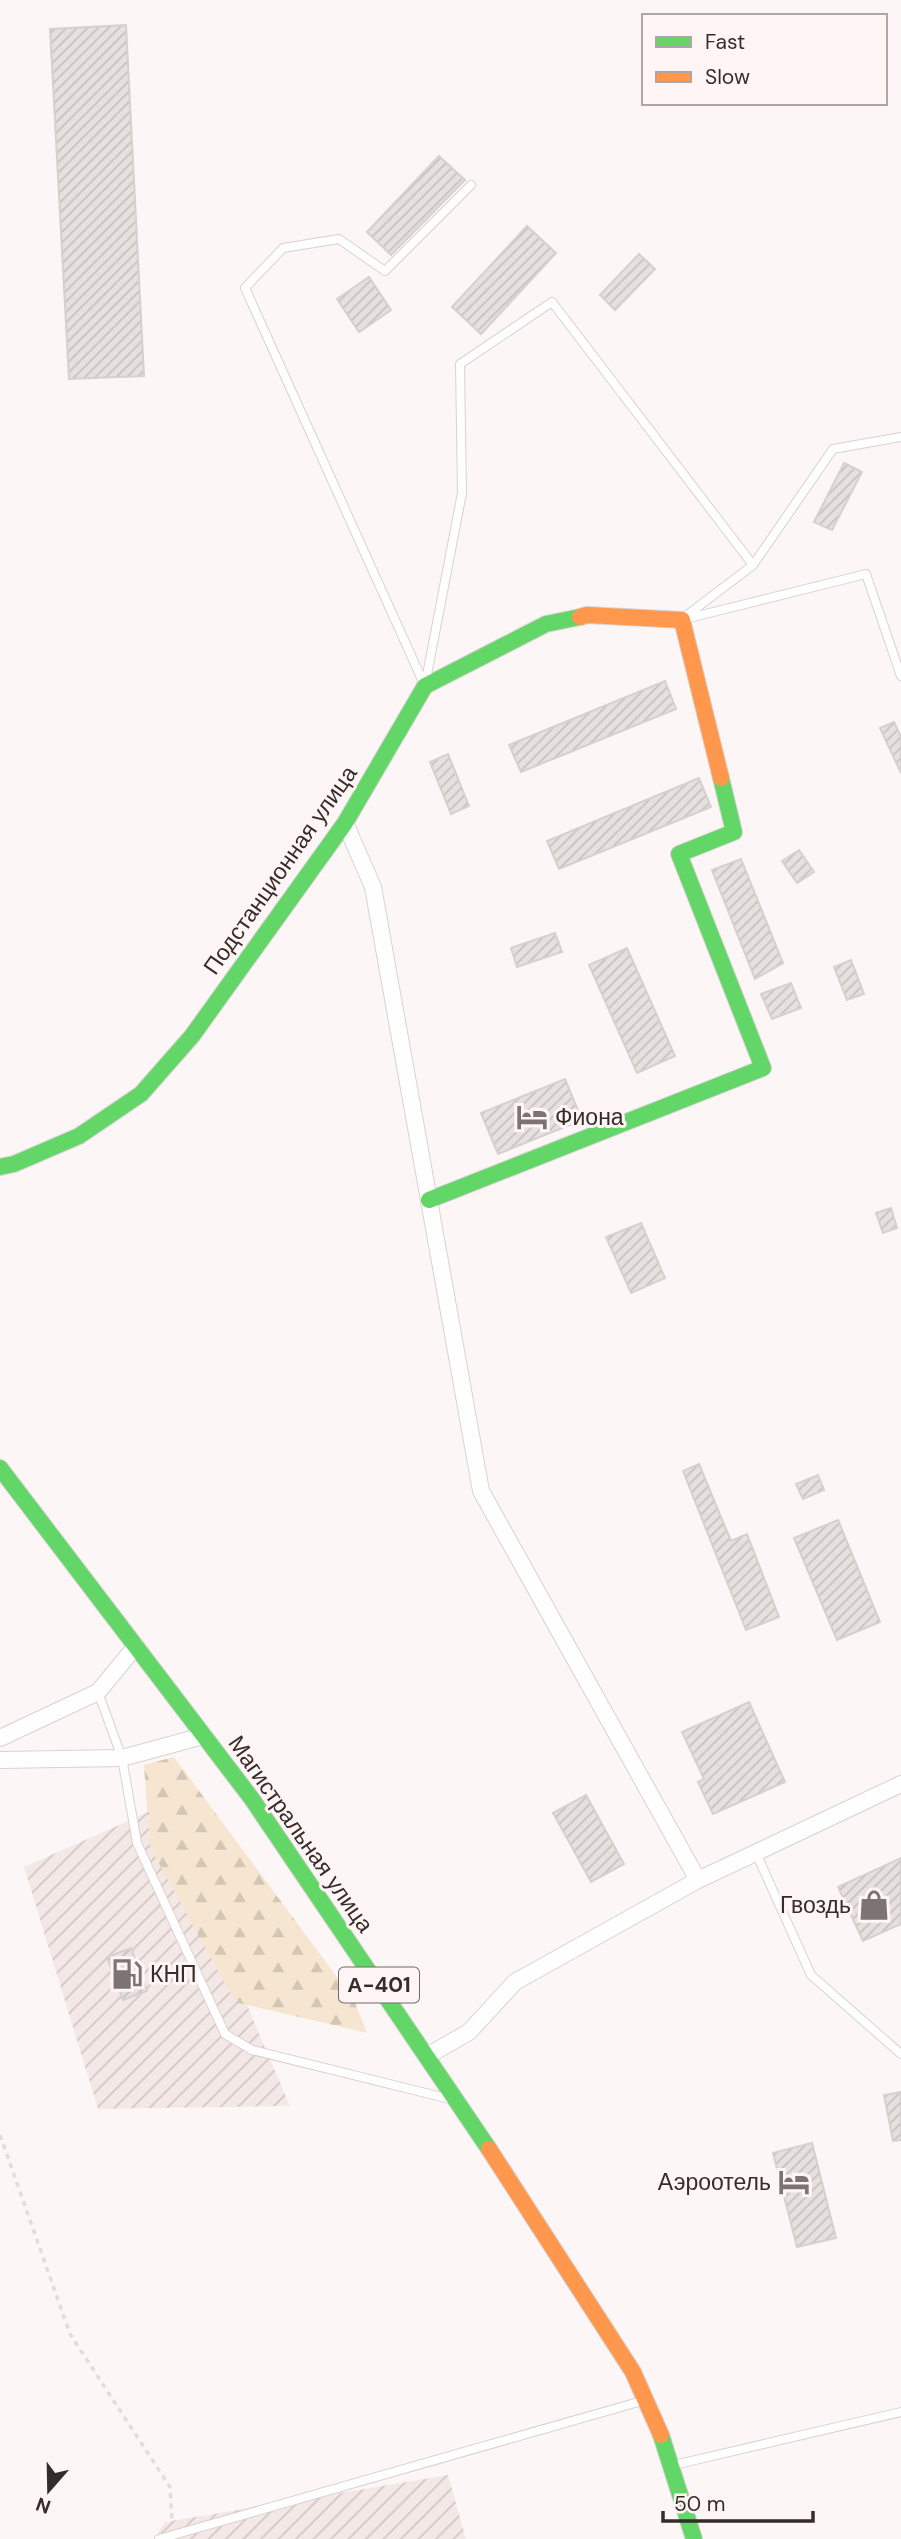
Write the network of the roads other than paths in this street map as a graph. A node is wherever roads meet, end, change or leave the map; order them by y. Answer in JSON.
{"nodes":[{"id":1,"x":471,"y":185,"type":"dead end"},
{"id":2,"x":901,"y":437,"type":"edge"},
{"id":3,"x":753,"y":565,"type":"junction"},
{"id":4,"x":682,"y":620,"type":"junction"},
{"id":5,"x":901,"y":676,"type":"edge"},
{"id":6,"x":425,"y":686,"type":"junction"},
{"id":7,"x":345,"y":823,"type":"junction"},
{"id":8,"x":0,"y":1167,"type":"edge"},
{"id":9,"x":429,"y":1200,"type":"junction"},
{"id":10,"x":0,"y":1468,"type":"edge"},
{"id":11,"x":136,"y":1646,"type":"junction"},
{"id":12,"x":98,"y":1692,"type":"junction"},
{"id":13,"x":204,"y":1735,"type":"junction"},
{"id":14,"x":0,"y":1738,"type":"edge"},
{"id":15,"x":122,"y":1759,"type":"junction"},
{"id":16,"x":0,"y":1760,"type":"edge"},
{"id":17,"x":901,"y":1784,"type":"edge"},
{"id":18,"x":758,"y":1859,"type":"junction"},
{"id":19,"x":698,"y":1881,"type":"junction"},
{"id":20,"x":901,"y":2054,"type":"edge"},
{"id":21,"x":427,"y":2056,"type":"junction"},
{"id":22,"x":458,"y":2101,"type":"junction"},
{"id":23,"x":645,"y":2400,"type":"junction"},
{"id":24,"x":901,"y":2412,"type":"edge"},
{"id":25,"x":671,"y":2466,"type":"junction"},
{"id":26,"x":159,"y":2539,"type":"edge"},
{"id":27,"x":694,"y":2539,"type":"edge"}],
"edges":[{"from":1,"to":6,"type":"lane"},
{"from":2,"to":3,"type":"lane"},
{"from":3,"to":4,"type":"lane"},
{"from":3,"to":6,"type":"lane"},
{"from":4,"to":5,"type":"lane"},
{"from":4,"to":6,"type":"street"},
{"from":4,"to":9,"type":"street"},
{"from":6,"to":7,"type":"street","name":"Подстанционная улица"},
{"from":7,"to":8,"type":"street","name":"Подстанционная улица"},
{"from":7,"to":9,"type":"street"},
{"from":9,"to":19,"type":"street"},
{"from":10,"to":11,"type":"street","name":"Магистральная улица","number":"А-401"},
{"from":11,"to":12,"type":"street"},
{"from":11,"to":13,"type":"street","name":"Магистральная улица","number":"А-401"},
{"from":12,"to":14,"type":"street"},
{"from":12,"to":15,"type":"lane"},
{"from":13,"to":15,"type":"street"},
{"from":13,"to":21,"type":"street","name":"Магистральная улица","number":"А-401"},
{"from":15,"to":16,"type":"street"},
{"from":15,"to":22,"type":"lane"},
{"from":17,"to":18,"type":"street"},
{"from":18,"to":19,"type":"street"},
{"from":18,"to":20,"type":"lane"},
{"from":19,"to":21,"type":"street"},
{"from":21,"to":22,"type":"street","name":"Магистральная улица","number":"А-401"},
{"from":22,"to":23,"type":"street","name":"Магистральная улица","number":"А-401"},
{"from":23,"to":25,"type":"street","name":"Магистральная улица","number":"А-401"},
{"from":23,"to":26,"type":"lane"},
{"from":24,"to":25,"type":"lane"},
{"from":25,"to":27,"type":"street","name":"Магистральная улица","number":"А-401"}]}
